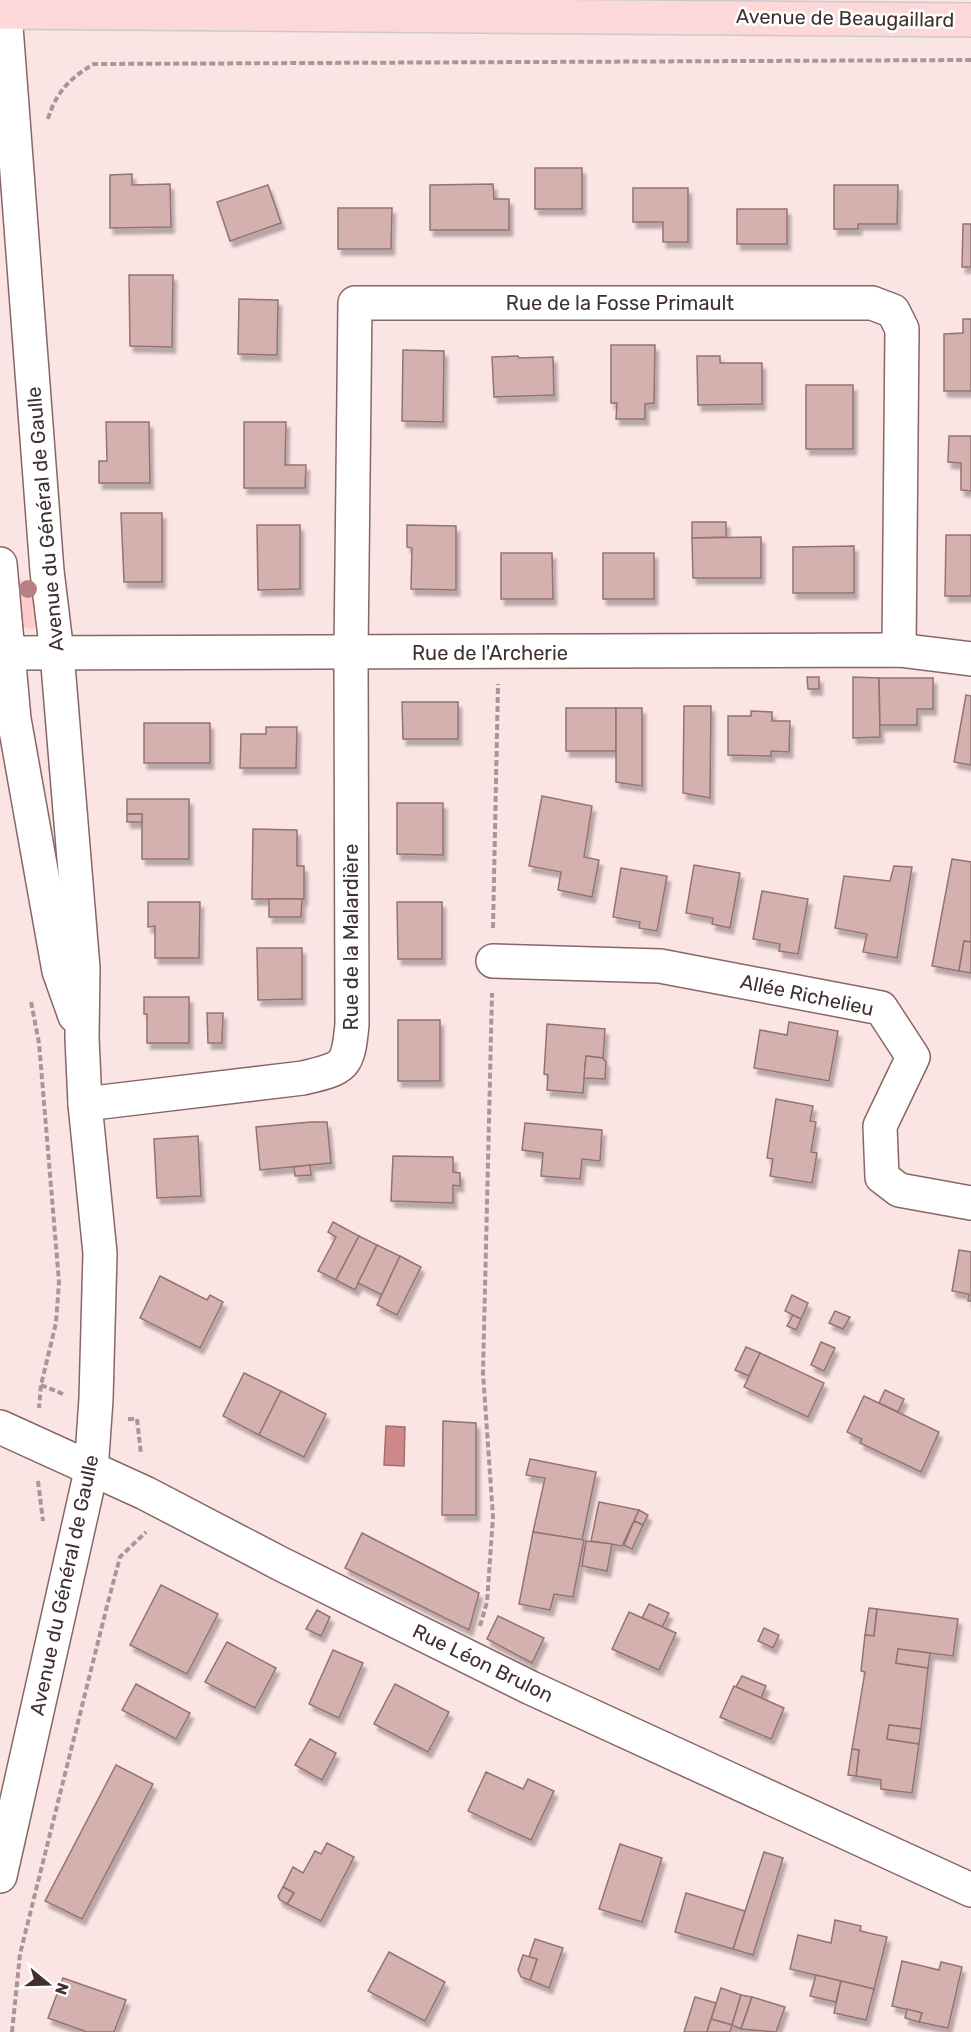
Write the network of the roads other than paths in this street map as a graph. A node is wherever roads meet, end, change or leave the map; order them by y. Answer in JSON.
{"nodes":[{"id":1,"x":3,"y":8,"type":"edge"},
{"id":2,"x":958,"y":13,"type":"edge"},
{"id":3,"x":0,"y":564,"type":"edge"},
{"id":4,"x":899,"y":650,"type":"junction"},
{"id":5,"x":8,"y":653,"type":"junction"},
{"id":6,"x":57,"y":653,"type":"junction"},
{"id":7,"x":351,"y":653,"type":"junction"},
{"id":8,"x":971,"y":659,"type":"edge"},
{"id":9,"x":493,"y":961,"type":"road end"},
{"id":10,"x":82,"y":1038,"type":"junction"},
{"id":11,"x":85,"y":1104,"type":"junction"},
{"id":12,"x":971,"y":1203,"type":"edge"},
{"id":13,"x":0,"y":1427,"type":"edge"},
{"id":14,"x":91,"y":1471,"type":"junction"},
{"id":15,"x":0,"y":1876,"type":"edge"},
{"id":16,"x":971,"y":1890,"type":"edge"}],
"edges":[{"from":1,"to":2,"type":"main road","name":"Avenue de Beaugaillard"},
{"from":1,"to":6,"type":"street","name":"Avenue du Général de Gaulle"},
{"from":3,"to":5,"type":"street","name":"Avenue du Général de Gaulle"},
{"from":4,"to":7,"type":"street","name":"Rue de l'Archerie"},
{"from":4,"to":7,"type":"street","name":"Rue de la Fosse Primault"},
{"from":4,"to":8,"type":"street","name":"Rue de l'Archerie"},
{"from":5,"to":6,"type":"street","name":"Rue de l'Archerie"},
{"from":5,"to":10,"type":"street","name":"Avenue du Général de Gaulle"},
{"from":6,"to":7,"type":"street","name":"Rue de l'Archerie"},
{"from":6,"to":10,"type":"street","name":"Avenue du Général de Gaulle"},
{"from":7,"to":11,"type":"street","name":"Rue de la Malardière"},
{"from":9,"to":12,"type":"street","name":"Allée Richelieu"},
{"from":10,"to":11,"type":"street","name":"Avenue du Général de Gaulle"},
{"from":11,"to":14,"type":"street","name":"Avenue du Général de Gaulle"},
{"from":13,"to":14,"type":"street","name":"Rue Léon Brulon"},
{"from":14,"to":15,"type":"street","name":"Avenue du Général de Gaulle"},
{"from":14,"to":16,"type":"street","name":"Rue Léon Brulon"}]}
